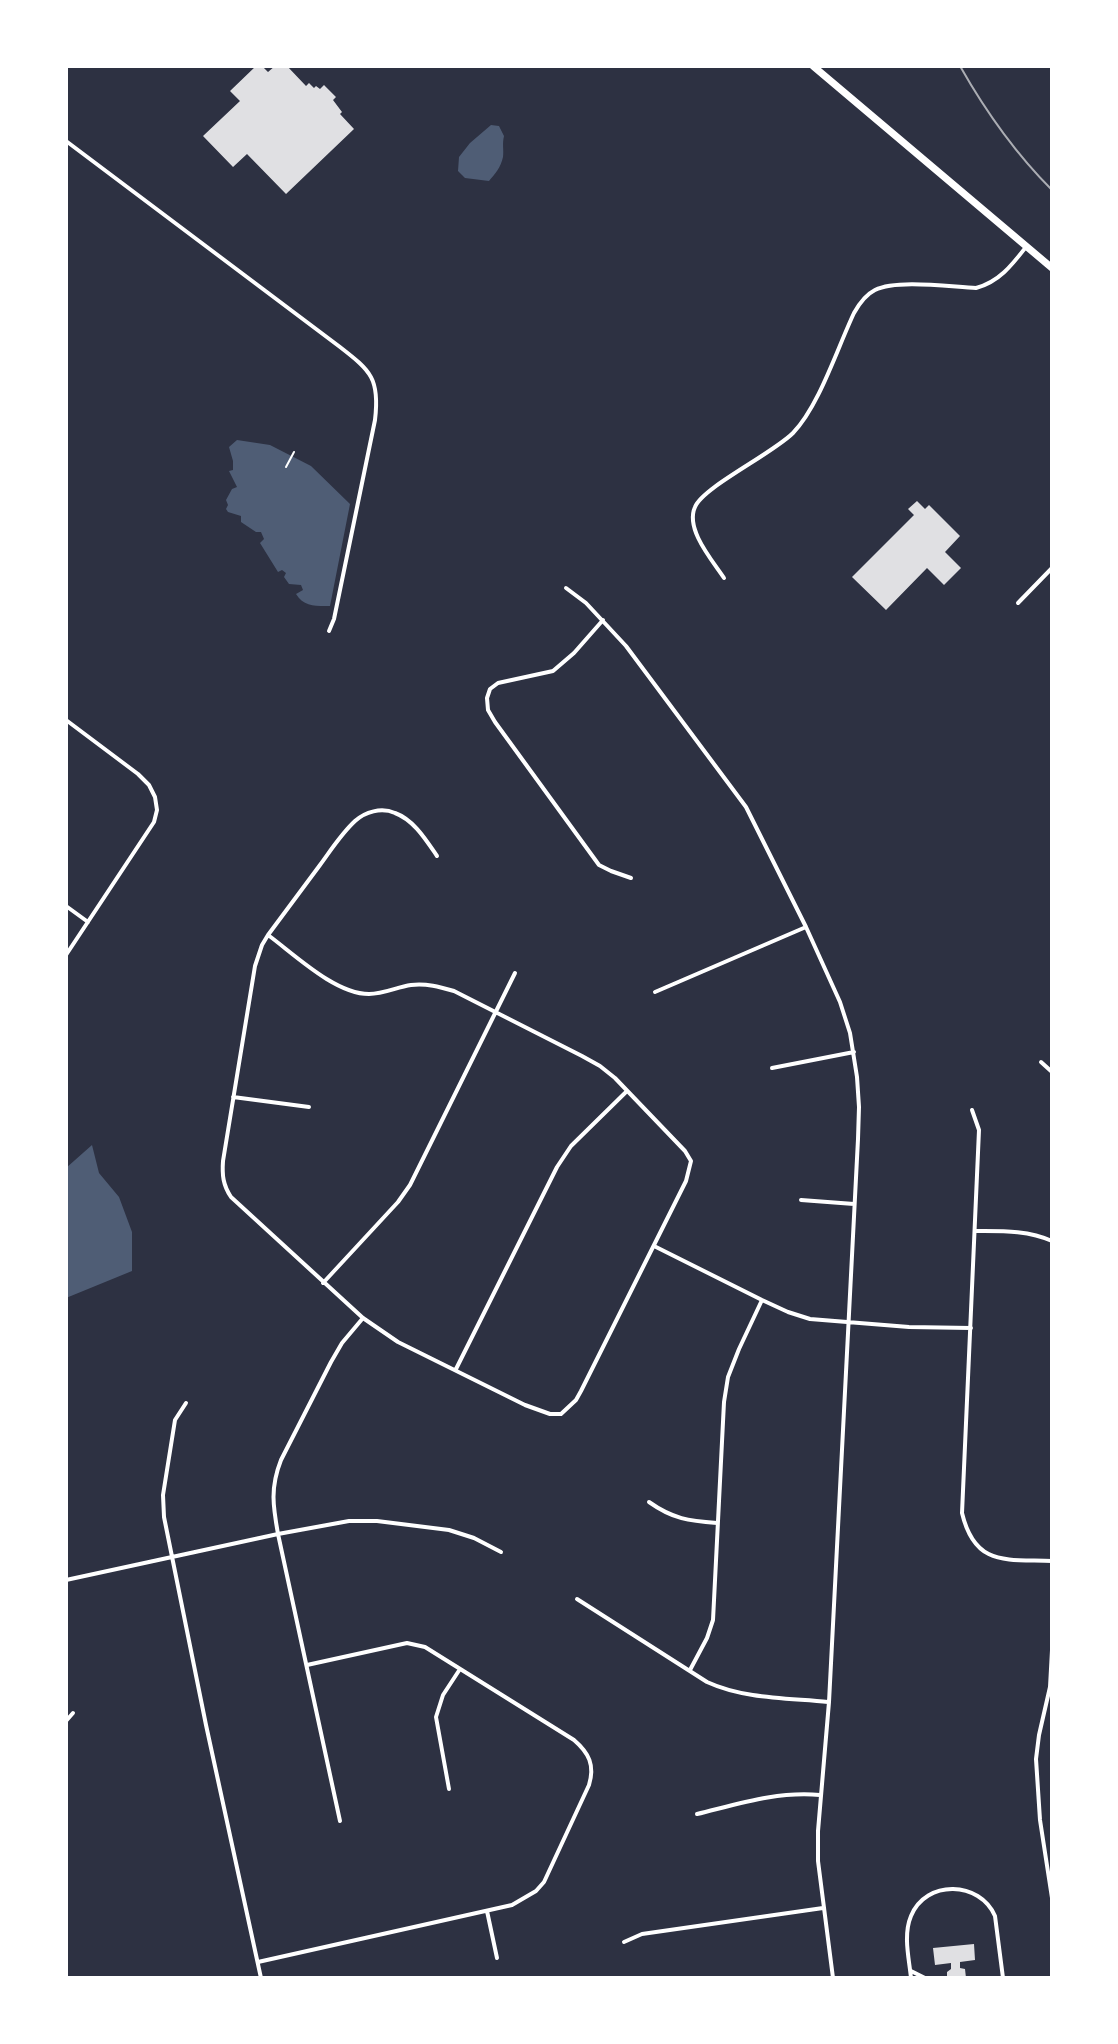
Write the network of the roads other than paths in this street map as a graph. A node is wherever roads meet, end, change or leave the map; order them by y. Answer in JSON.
{"nodes":[{"id":1,"x":813,"y":66,"type":"edge"},
{"id":2,"x":66,"y":141,"type":"edge"},
{"id":3,"x":1027,"y":245,"type":"junction"},
{"id":4,"x":1052,"y":268,"type":"edge"},
{"id":5,"x":1052,"y":568,"type":"edge"},
{"id":6,"x":724,"y":578,"type":"dead end"},
{"id":7,"x":566,"y":588,"type":"dead end"},
{"id":8,"x":1018,"y":603,"type":"dead end"},
{"id":9,"x":603,"y":620,"type":"junction"},
{"id":10,"x":329,"y":631,"type":"dead end"},
{"id":11,"x":66,"y":720,"type":"edge"},
{"id":12,"x":437,"y":856,"type":"dead end"},
{"id":13,"x":631,"y":878,"type":"dead end"},
{"id":14,"x":66,"y":906,"type":"edge"},
{"id":15,"x":88,"y":922,"type":"junction"},
{"id":16,"x":806,"y":927,"type":"junction"},
{"id":17,"x":268,"y":935,"type":"junction"},
{"id":18,"x":66,"y":955,"type":"edge"},
{"id":19,"x":515,"y":973,"type":"dead end"},
{"id":20,"x":655,"y":992,"type":"dead end"},
{"id":21,"x":497,"y":1012,"type":"junction"},
{"id":22,"x":854,"y":1052,"type":"junction"},
{"id":23,"x":1041,"y":1062,"type":"dead end"},
{"id":24,"x":772,"y":1068,"type":"dead end"},
{"id":25,"x":1052,"y":1072,"type":"edge"},
{"id":26,"x":627,"y":1091,"type":"junction"},
{"id":27,"x":233,"y":1097,"type":"junction"},
{"id":28,"x":309,"y":1107,"type":"dead end"},
{"id":29,"x":972,"y":1110,"type":"dead end"},
{"id":30,"x":801,"y":1200,"type":"dead end"},
{"id":31,"x":854,"y":1204,"type":"junction"},
{"id":32,"x":975,"y":1231,"type":"junction"},
{"id":33,"x":1052,"y":1241,"type":"edge"},
{"id":34,"x":654,"y":1246,"type":"junction"},
{"id":35,"x":323,"y":1283,"type":"junction"},
{"id":36,"x":762,"y":1300,"type":"junction"},
{"id":37,"x":363,"y":1318,"type":"junction"},
{"id":38,"x":848,"y":1323,"type":"junction"},
{"id":39,"x":971,"y":1328,"type":"junction"},
{"id":40,"x":456,"y":1370,"type":"junction"},
{"id":41,"x":186,"y":1403,"type":"dead end"},
{"id":42,"x":649,"y":1502,"type":"dead end"},
{"id":43,"x":717,"y":1523,"type":"junction"},
{"id":44,"x":278,"y":1534,"type":"junction"},
{"id":45,"x":501,"y":1552,"type":"dead end"},
{"id":46,"x":171,"y":1558,"type":"junction"},
{"id":47,"x":1052,"y":1561,"type":"edge"},
{"id":48,"x":66,"y":1580,"type":"edge"},
{"id":49,"x":577,"y":1599,"type":"dead end"},
{"id":50,"x":1052,"y":1650,"type":"edge"},
{"id":51,"x":307,"y":1665,"type":"junction"},
{"id":52,"x":460,"y":1669,"type":"junction"},
{"id":53,"x":690,"y":1670,"type":"junction"},
{"id":54,"x":1051,"y":1687,"type":"edge"},
{"id":55,"x":829,"y":1702,"type":"junction"},
{"id":56,"x":73,"y":1713,"type":"dead end"},
{"id":57,"x":66,"y":1721,"type":"edge"},
{"id":58,"x":449,"y":1789,"type":"dead end"},
{"id":59,"x":821,"y":1795,"type":"junction"},
{"id":60,"x":697,"y":1814,"type":"dead end"},
{"id":61,"x":340,"y":1821,"type":"dead end"},
{"id":62,"x":1052,"y":1898,"type":"edge"},
{"id":63,"x":823,"y":1908,"type":"junction"},
{"id":64,"x":487,"y":1911,"type":"junction"},
{"id":65,"x":624,"y":1942,"type":"dead end"},
{"id":66,"x":497,"y":1958,"type":"dead end"},
{"id":67,"x":258,"y":1962,"type":"junction"},
{"id":68,"x":911,"y":1971,"type":"junction"},
{"id":69,"x":261,"y":1978,"type":"edge"},
{"id":70,"x":833,"y":1978,"type":"edge"},
{"id":71,"x":911,"y":1978,"type":"edge"},
{"id":72,"x":925,"y":1978,"type":"edge"},
{"id":73,"x":1003,"y":1978,"type":"edge"}],
"edges":[{"from":1,"to":3,"type":"main road"},
{"from":2,"to":10,"type":"street"},
{"from":3,"to":4,"type":"main road"},
{"from":3,"to":6,"type":"street"},
{"from":5,"to":8,"type":"street"},
{"from":7,"to":9,"type":"street"},
{"from":9,"to":13,"type":"street"},
{"from":9,"to":16,"type":"street"},
{"from":11,"to":15,"type":"street"},
{"from":12,"to":17,"type":"street"},
{"from":14,"to":15,"type":"street"},
{"from":15,"to":18,"type":"street"},
{"from":16,"to":20,"type":"street"},
{"from":16,"to":22,"type":"street"},
{"from":17,"to":21,"type":"street"},
{"from":17,"to":27,"type":"street"},
{"from":19,"to":21,"type":"street"},
{"from":21,"to":26,"type":"street"},
{"from":21,"to":35,"type":"street"},
{"from":22,"to":24,"type":"street"},
{"from":22,"to":31,"type":"street"},
{"from":23,"to":25,"type":"street"},
{"from":26,"to":34,"type":"street"},
{"from":26,"to":40,"type":"street"},
{"from":27,"to":28,"type":"street"},
{"from":27,"to":35,"type":"street"},
{"from":29,"to":32,"type":"street"},
{"from":30,"to":31,"type":"street"},
{"from":31,"to":38,"type":"street"},
{"from":32,"to":33,"type":"street"},
{"from":32,"to":39,"type":"street"},
{"from":34,"to":36,"type":"street"},
{"from":34,"to":40,"type":"street"},
{"from":35,"to":37,"type":"street"},
{"from":36,"to":38,"type":"street"},
{"from":36,"to":43,"type":"street"},
{"from":37,"to":40,"type":"street"},
{"from":37,"to":44,"type":"street"},
{"from":38,"to":39,"type":"street"},
{"from":38,"to":55,"type":"street"},
{"from":39,"to":47,"type":"street"},
{"from":41,"to":46,"type":"street"},
{"from":42,"to":43,"type":"street"},
{"from":43,"to":53,"type":"street"},
{"from":44,"to":45,"type":"street"},
{"from":44,"to":46,"type":"street"},
{"from":44,"to":51,"type":"street"},
{"from":46,"to":48,"type":"street"},
{"from":46,"to":67,"type":"street"},
{"from":49,"to":53,"type":"street"},
{"from":50,"to":54,"type":"street"},
{"from":51,"to":52,"type":"street"},
{"from":51,"to":61,"type":"street"},
{"from":52,"to":58,"type":"street"},
{"from":52,"to":64,"type":"street"},
{"from":53,"to":55,"type":"street"},
{"from":54,"to":62,"type":"street"},
{"from":55,"to":59,"type":"street"},
{"from":56,"to":57,"type":"street"},
{"from":59,"to":60,"type":"street"},
{"from":59,"to":63,"type":"street"},
{"from":63,"to":65,"type":"street"},
{"from":63,"to":70,"type":"street"},
{"from":64,"to":66,"type":"street"},
{"from":64,"to":67,"type":"street"},
{"from":67,"to":69,"type":"street"},
{"from":68,"to":71,"type":"street"},
{"from":68,"to":72,"type":"street"},
{"from":68,"to":73,"type":"street"}]}
